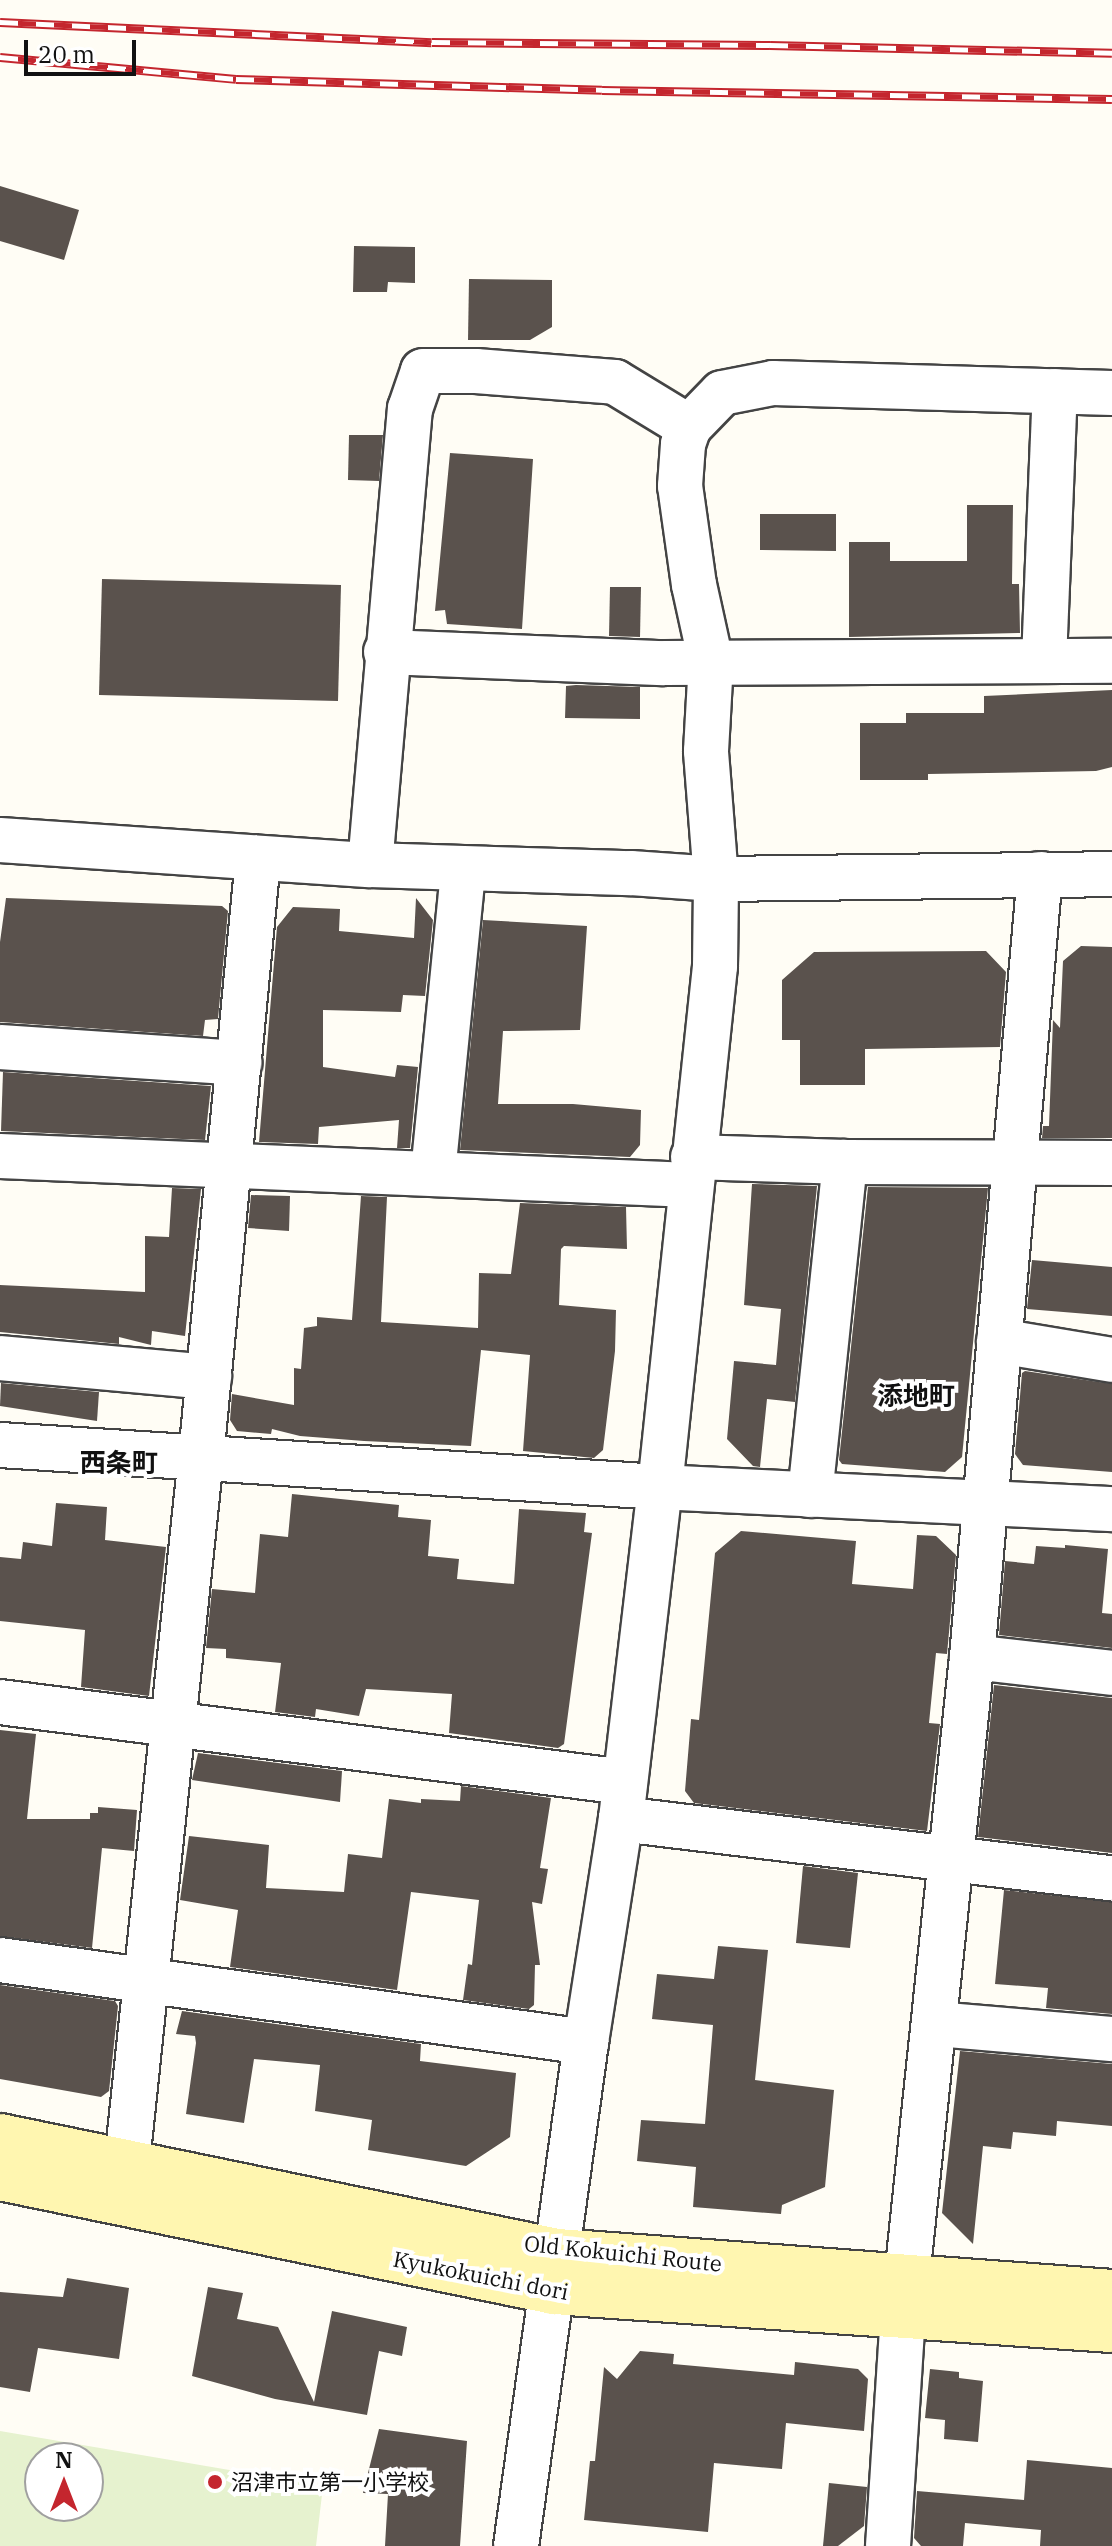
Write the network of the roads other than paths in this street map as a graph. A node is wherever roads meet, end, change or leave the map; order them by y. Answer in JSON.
{"nodes":[{"id":1,"x":1055,"y":391,"type":"junction"},
{"id":2,"x":1112,"y":393,"type":"edge"},
{"id":3,"x":689,"y":427,"type":"junction"},
{"id":4,"x":386,"y":652,"type":"junction"},
{"id":5,"x":1044,"y":661,"type":"junction"},
{"id":6,"x":1112,"y":661,"type":"edge"},
{"id":7,"x":711,"y":662,"type":"junction"},
{"id":8,"x":0,"y":840,"type":"edge"},
{"id":9,"x":258,"y":858,"type":"junction"},
{"id":10,"x":370,"y":865,"type":"junction"},
{"id":11,"x":463,"y":870,"type":"junction"},
{"id":12,"x":1040,"y":874,"type":"junction"},
{"id":13,"x":1112,"y":874,"type":"edge"},
{"id":14,"x":716,"y":879,"type":"junction"},
{"id":15,"x":0,"y":1047,"type":"edge"},
{"id":16,"x":239,"y":1063,"type":"junction"},
{"id":17,"x":0,"y":1156,"type":"edge"},
{"id":18,"x":845,"y":1162,"type":"junction"},
{"id":19,"x":1112,"y":1163,"type":"edge"},
{"id":20,"x":1017,"y":1164,"type":"junction"},
{"id":21,"x":229,"y":1168,"type":"junction"},
{"id":22,"x":692,"y":1171,"type":"junction"},
{"id":23,"x":433,"y":1173,"type":"junction"},
{"id":24,"x":999,"y":1341,"type":"junction"},
{"id":25,"x":0,"y":1358,"type":"edge"},
{"id":26,"x":1112,"y":1360,"type":"edge"},
{"id":27,"x":209,"y":1377,"type":"junction"},
{"id":28,"x":0,"y":1445,"type":"edge"},
{"id":29,"x":201,"y":1457,"type":"junction"},
{"id":30,"x":660,"y":1487,"type":"junction"},
{"id":31,"x":810,"y":1495,"type":"junction"},
{"id":32,"x":983,"y":1503,"type":"junction"},
{"id":33,"x":1112,"y":1509,"type":"edge"},
{"id":34,"x":972,"y":1657,"type":"junction"},
{"id":35,"x":1112,"y":1673,"type":"edge"},
{"id":36,"x":0,"y":1702,"type":"edge"},
{"id":37,"x":172,"y":1724,"type":"junction"},
{"id":38,"x":622,"y":1801,"type":"junction"},
{"id":39,"x":951,"y":1858,"type":"junction"},
{"id":40,"x":1112,"y":1878,"type":"edge"},
{"id":41,"x":0,"y":1960,"type":"edge"},
{"id":42,"x":145,"y":1982,"type":"junction"},
{"id":43,"x":936,"y":2024,"type":"junction"},
{"id":44,"x":1112,"y":2039,"type":"edge"},
{"id":45,"x":586,"y":2042,"type":"junction"},
{"id":46,"x":0,"y":2136,"type":"edge"},
{"id":47,"x":127,"y":2162,"type":"junction"},
{"id":48,"x":0,"y":2178,"type":"edge"},
{"id":49,"x":556,"y":2271,"type":"junction"},
{"id":50,"x":1112,"y":2292,"type":"edge"},
{"id":51,"x":905,"y":2296,"type":"junction"},
{"id":52,"x":1112,"y":2330,"type":"edge"},
{"id":53,"x":517,"y":2546,"type":"edge"},
{"id":54,"x":888,"y":2546,"type":"edge"}],
"edges":[{"from":1,"to":2,"type":"street"},
{"from":1,"to":3,"type":"street"},
{"from":1,"to":5,"type":"street"},
{"from":3,"to":4,"type":"street"},
{"from":3,"to":7,"type":"street"},
{"from":4,"to":7,"type":"street"},
{"from":4,"to":10,"type":"street"},
{"from":5,"to":6,"type":"street"},
{"from":5,"to":7,"type":"street"},
{"from":7,"to":14,"type":"street"},
{"from":8,"to":9,"type":"street"},
{"from":9,"to":10,"type":"street"},
{"from":9,"to":16,"type":"street"},
{"from":10,"to":11,"type":"street"},
{"from":11,"to":14,"type":"street"},
{"from":11,"to":23,"type":"street"},
{"from":12,"to":13,"type":"street"},
{"from":12,"to":14,"type":"street"},
{"from":12,"to":20,"type":"street"},
{"from":14,"to":22,"type":"street"},
{"from":15,"to":16,"type":"street"},
{"from":16,"to":21,"type":"street"},
{"from":17,"to":21,"type":"street"},
{"from":18,"to":20,"type":"street"},
{"from":18,"to":22,"type":"street"},
{"from":18,"to":31,"type":"street"},
{"from":19,"to":20,"type":"street"},
{"from":20,"to":24,"type":"street"},
{"from":21,"to":23,"type":"street"},
{"from":21,"to":27,"type":"street"},
{"from":22,"to":23,"type":"street"},
{"from":22,"to":30,"type":"street"},
{"from":24,"to":26,"type":"street"},
{"from":24,"to":32,"type":"street"},
{"from":25,"to":27,"type":"street"},
{"from":27,"to":29,"type":"street"},
{"from":28,"to":29,"type":"street"},
{"from":29,"to":30,"type":"street"},
{"from":29,"to":37,"type":"street"},
{"from":30,"to":31,"type":"street"},
{"from":30,"to":38,"type":"street"},
{"from":31,"to":32,"type":"street"},
{"from":32,"to":33,"type":"street"},
{"from":32,"to":34,"type":"street"},
{"from":34,"to":35,"type":"street"},
{"from":34,"to":39,"type":"street"},
{"from":36,"to":37,"type":"street"},
{"from":37,"to":38,"type":"street"},
{"from":37,"to":42,"type":"street"},
{"from":38,"to":39,"type":"street"},
{"from":38,"to":45,"type":"street"},
{"from":39,"to":40,"type":"street"},
{"from":39,"to":43,"type":"street"},
{"from":41,"to":42,"type":"street"},
{"from":42,"to":45,"type":"street"},
{"from":42,"to":47,"type":"street"},
{"from":43,"to":44,"type":"street"},
{"from":43,"to":51,"type":"street"},
{"from":45,"to":49,"type":"street"},
{"from":46,"to":47,"type":"main road","name":"Old Kokuichi Route"},
{"from":47,"to":49,"type":"main road","name":"Old Kokuichi Route"},
{"from":48,"to":49,"type":"main road","name":"Kyukokuichi dori"},
{"from":49,"to":51,"type":"main road","name":"Kyukokuichi dori"},
{"from":49,"to":53,"type":"street"},
{"from":50,"to":51,"type":"main road"},
{"from":51,"to":52,"type":"main road","name":"Kyukokuichi dori"},
{"from":51,"to":54,"type":"street"}]}
